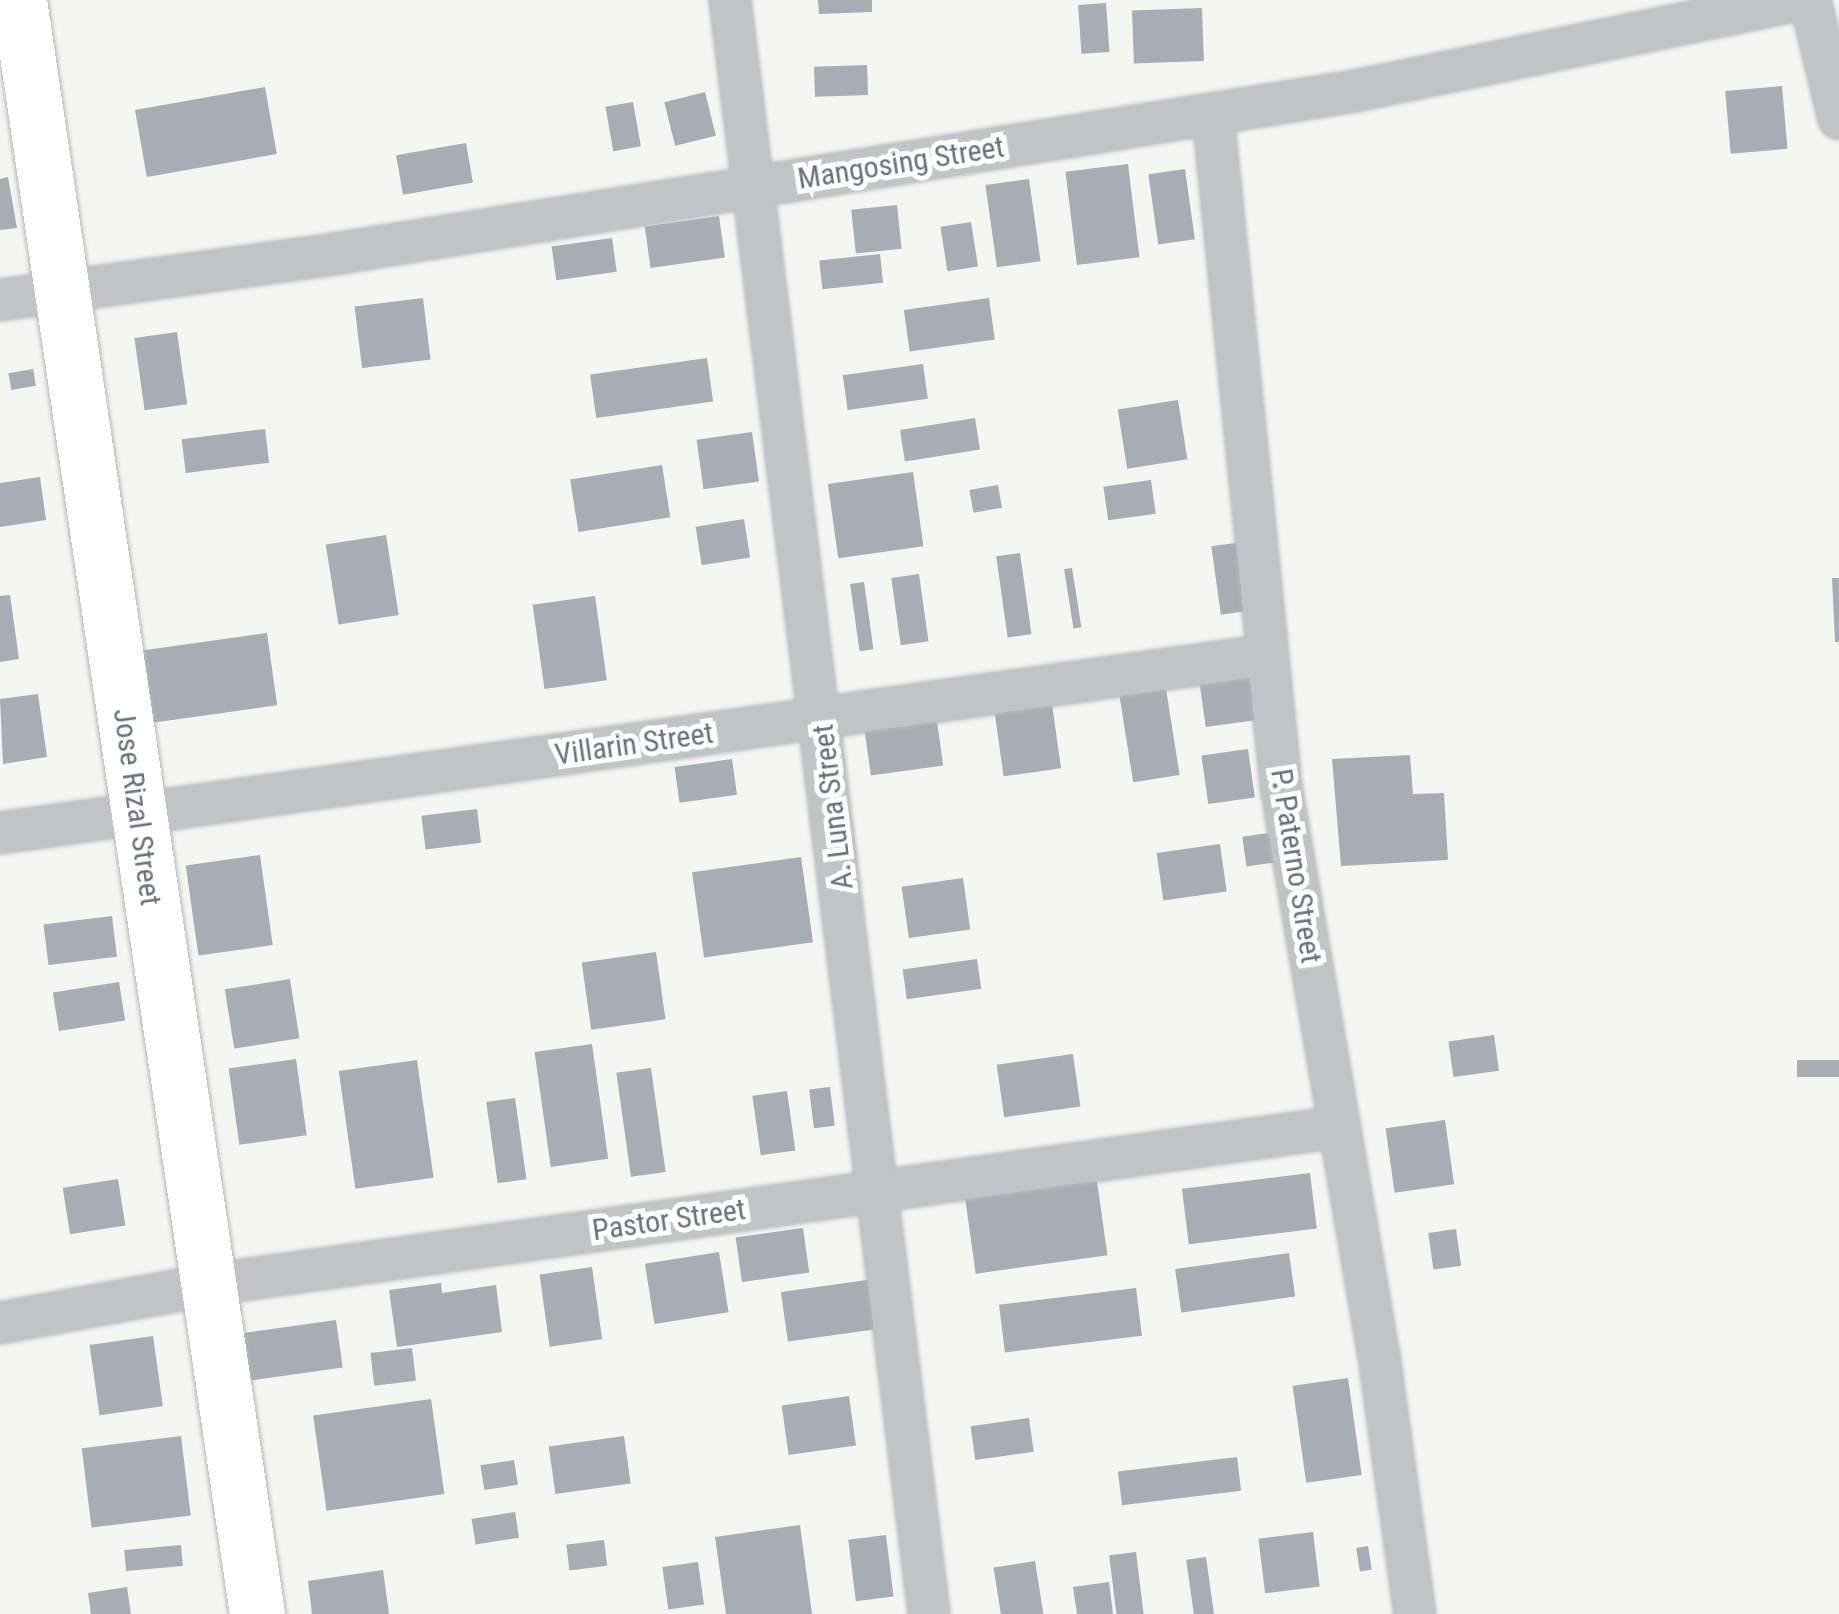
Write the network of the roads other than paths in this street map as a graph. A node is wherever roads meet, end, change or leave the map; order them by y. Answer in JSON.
{"nodes":[{"id":1,"x":19,"y":0,"type":"edge"},
{"id":2,"x":730,"y":0,"type":"edge"},
{"id":3,"x":1810,"y":0,"type":"edge"},
{"id":4,"x":1773,"y":2,"type":"edge"},
{"id":5,"x":1213,"y":114,"type":"junction"},
{"id":6,"x":1839,"y":119,"type":"edge"},
{"id":7,"x":758,"y":186,"type":"junction"},
{"id":8,"x":60,"y":291,"type":"junction"},
{"id":9,"x":0,"y":300,"type":"edge"},
{"id":10,"x":1268,"y":655,"type":"junction"},
{"id":11,"x":822,"y":718,"type":"junction"},
{"id":12,"x":138,"y":813,"type":"junction"},
{"id":13,"x":0,"y":833,"type":"edge"},
{"id":14,"x":1339,"y":1127,"type":"junction"},
{"id":15,"x":879,"y":1191,"type":"junction"},
{"id":16,"x":208,"y":1285,"type":"junction"},
{"id":17,"x":0,"y":1323,"type":"edge"},
{"id":18,"x":257,"y":1614,"type":"edge"},
{"id":19,"x":930,"y":1614,"type":"edge"},
{"id":20,"x":1415,"y":1614,"type":"edge"}],
"edges":[{"from":1,"to":8,"type":"street","name":"Jose Rizal Street"},
{"from":2,"to":7,"type":"street","name":"A. Luna Street"},
{"from":3,"to":6,"type":"street"},
{"from":4,"to":5,"type":"street","name":"Mangosing Street"},
{"from":5,"to":7,"type":"street","name":"Mangosing Street"},
{"from":5,"to":10,"type":"street","name":"P. Paterno Street"},
{"from":7,"to":8,"type":"street","name":"Mangosing Street"},
{"from":7,"to":11,"type":"street","name":"A. Luna Street"},
{"from":8,"to":9,"type":"street","name":"Mangosing Street"},
{"from":8,"to":12,"type":"street","name":"Jose Rizal Street"},
{"from":10,"to":11,"type":"street","name":"Villarin Street"},
{"from":10,"to":14,"type":"street","name":"P. Paterno Street"},
{"from":11,"to":12,"type":"street","name":"Villarin Street"},
{"from":11,"to":15,"type":"street","name":"A. Luna Street"},
{"from":12,"to":13,"type":"street","name":"Villarin Street"},
{"from":12,"to":16,"type":"street","name":"Jose Rizal Street"},
{"from":14,"to":15,"type":"street","name":"Pastor Street"},
{"from":14,"to":20,"type":"street","name":"P. Paterno Street"},
{"from":15,"to":16,"type":"street","name":"Pastor Street"},
{"from":15,"to":19,"type":"street","name":"A. Luna Street"},
{"from":16,"to":17,"type":"street","name":"Pastor Street"},
{"from":16,"to":18,"type":"street","name":"Jose Rizal Street"}]}
